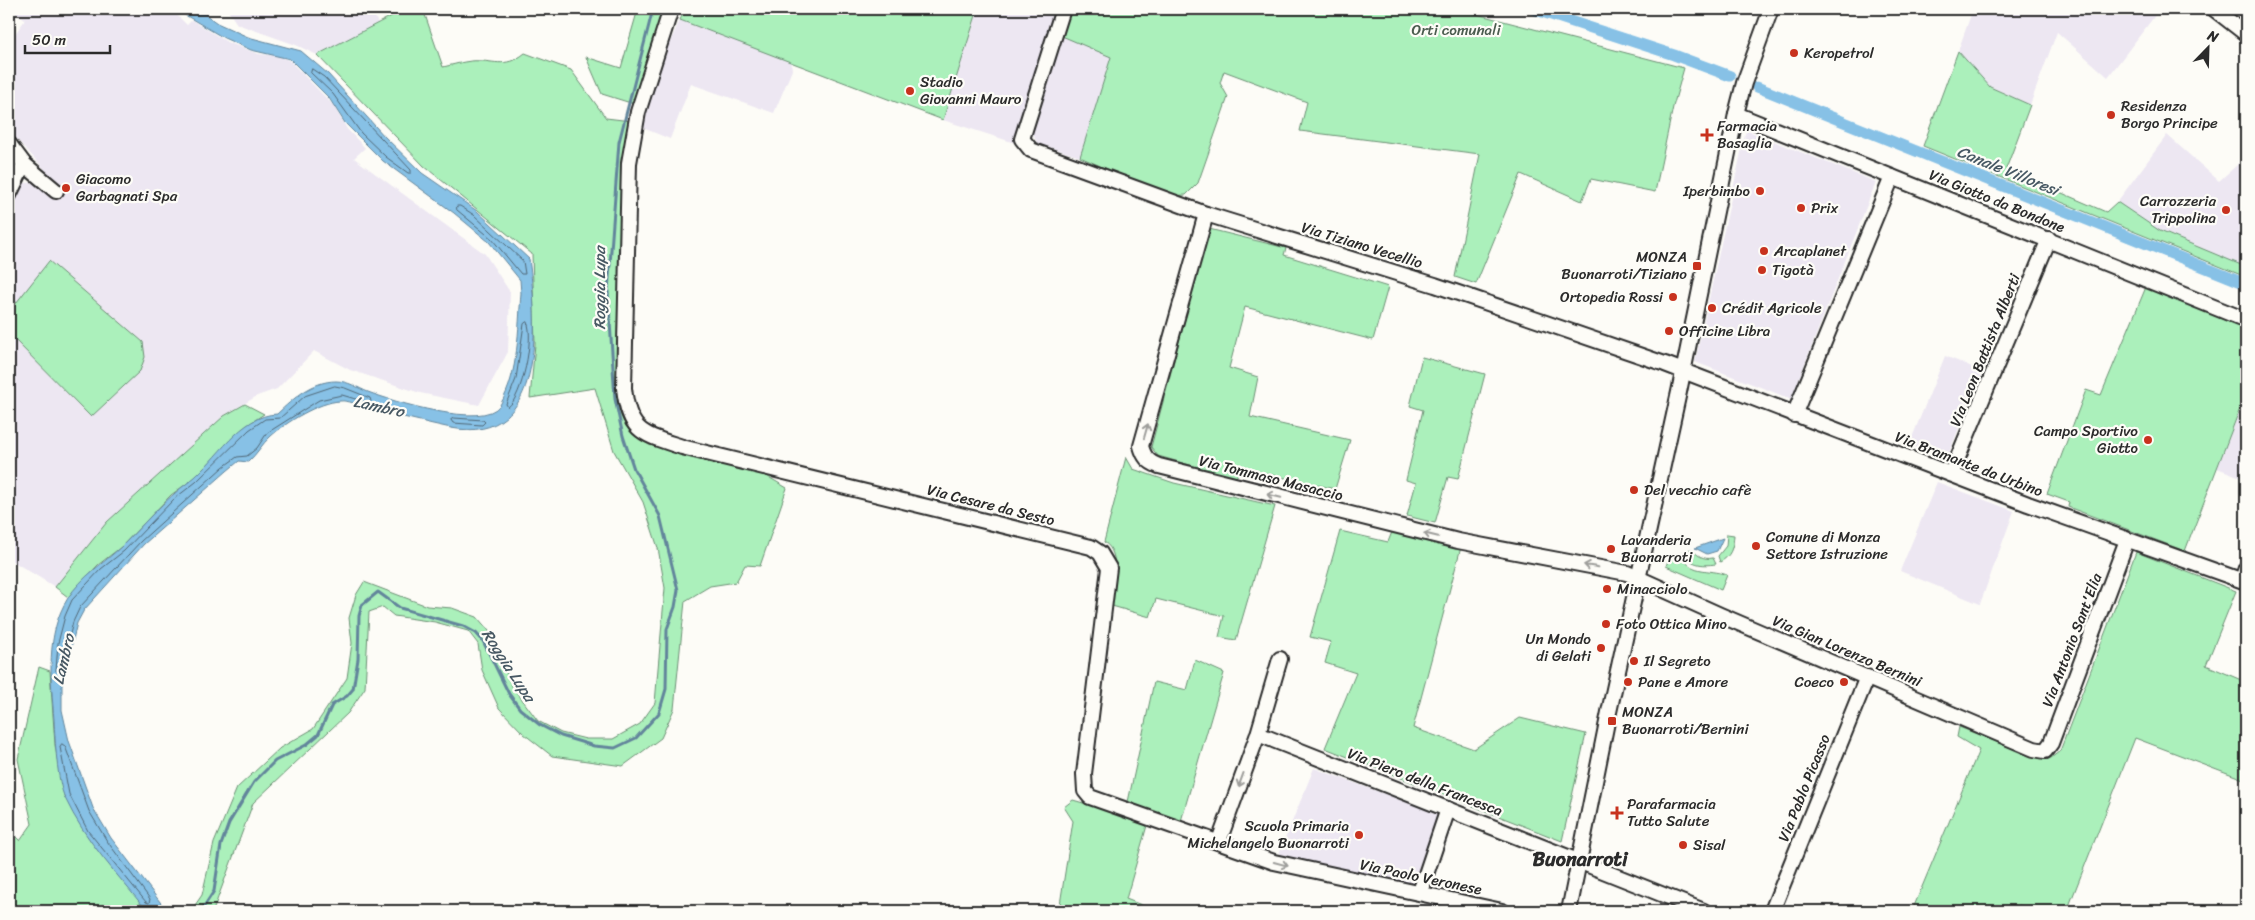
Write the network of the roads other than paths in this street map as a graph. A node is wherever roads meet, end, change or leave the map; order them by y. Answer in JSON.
{"nodes":[{"id":1,"x":671,"y":9,"type":"edge"},
{"id":2,"x":1063,"y":9,"type":"edge"},
{"id":3,"x":1771,"y":9,"type":"edge"},
{"id":4,"x":2214,"y":9,"type":"edge"},
{"id":5,"x":2246,"y":34,"type":"edge"},
{"id":6,"x":1736,"y":114,"type":"junction"},
{"id":7,"x":9,"y":144,"type":"edge"},
{"id":8,"x":24,"y":164,"type":"junction"},
{"id":9,"x":1892,"y":177,"type":"junction"},
{"id":10,"x":56,"y":192,"type":"dead end"},
{"id":11,"x":9,"y":195,"type":"edge"},
{"id":12,"x":1206,"y":214,"type":"junction"},
{"id":13,"x":2049,"y":239,"type":"junction"},
{"id":14,"x":2246,"y":320,"type":"edge"},
{"id":15,"x":1683,"y":371,"type":"junction"},
{"id":16,"x":1794,"y":415,"type":"junction"},
{"id":17,"x":1951,"y":474,"type":"junction"},
{"id":18,"x":2127,"y":540,"type":"junction"},
{"id":19,"x":2245,"y":577,"type":"edge"},
{"id":20,"x":1638,"y":578,"type":"junction"},
{"id":21,"x":1280,"y":659,"type":"dead end"},
{"id":22,"x":1867,"y":677,"type":"junction"},
{"id":23,"x":1258,"y":734,"type":"junction"},
{"id":24,"x":2045,"y":751,"type":"joint"},
{"id":25,"x":1090,"y":797,"type":"joint"},
{"id":26,"x":1448,"y":809,"type":"junction"},
{"id":27,"x":1218,"y":841,"type":"junction"},
{"id":28,"x":1580,"y":861,"type":"junction"},
{"id":29,"x":1420,"y":892,"type":"junction"},
{"id":30,"x":1502,"y":911,"type":"edge"},
{"id":31,"x":1569,"y":911,"type":"edge"},
{"id":32,"x":1704,"y":911,"type":"edge"},
{"id":33,"x":1772,"y":911,"type":"edge"}],
"edges":[{"from":1,"to":25,"type":"street","name":"Via Cesare da Sesto"},
{"from":2,"to":12,"type":"street","name":"Via Tiziano Vecellio"},
{"from":3,"to":6,"type":"street"},
{"from":4,"to":5,"type":"street"},
{"from":6,"to":9,"type":"street","name":"Via Giotto da Bondone"},
{"from":6,"to":15,"type":"street"},
{"from":7,"to":8,"type":"street"},
{"from":8,"to":10,"type":"street"},
{"from":8,"to":11,"type":"street"},
{"from":9,"to":13,"type":"street","name":"Via Giotto da Bondone"},
{"from":9,"to":16,"type":"street"},
{"from":12,"to":15,"type":"street","name":"Via Tiziano Vecellio"},
{"from":20,"to":12,"type":"street","name":"Via Tommaso Masaccio","one_way":true},
{"from":13,"to":14,"type":"street","name":"Via Giotto da Bondone"},
{"from":13,"to":17,"type":"street","name":"Via Leon Battista Alberti"},
{"from":15,"to":16,"type":"street","name":"Via Bramante da Urbino"},
{"from":15,"to":20,"type":"street"},
{"from":16,"to":17,"type":"street","name":"Via Bramante da Urbino"},
{"from":17,"to":18,"type":"street","name":"Via Bramante da Urbino"},
{"from":18,"to":19,"type":"street","name":"Via Bramante da Urbino"},
{"from":18,"to":24,"type":"street","name":"Via Antonio Sant'Elia"},
{"from":20,"to":22,"type":"street","name":"Via Gian Lorenzo Bernini"},
{"from":20,"to":28,"type":"street"},
{"from":21,"to":23,"type":"street"},
{"from":22,"to":24,"type":"street","name":"Via Gian Lorenzo Bernini"},
{"from":22,"to":33,"type":"street","name":"Via Pablo Picasso"},
{"from":23,"to":26,"type":"street","name":"Via Piero della Francesca"},
{"from":23,"to":27,"type":"street","one_way":true},
{"from":25,"to":27,"type":"street","name":"Via Paolo Veronese"},
{"from":26,"to":28,"type":"street","name":"Via Piero della Francesca"},
{"from":26,"to":29,"type":"street"},
{"from":27,"to":29,"type":"street","name":"Via Paolo Veronese","one_way":true},
{"from":28,"to":31,"type":"street"},
{"from":28,"to":32,"type":"street","name":"Via Piero della Francesca"},
{"from":29,"to":30,"type":"street","name":"Via Paolo Veronese"}]}
